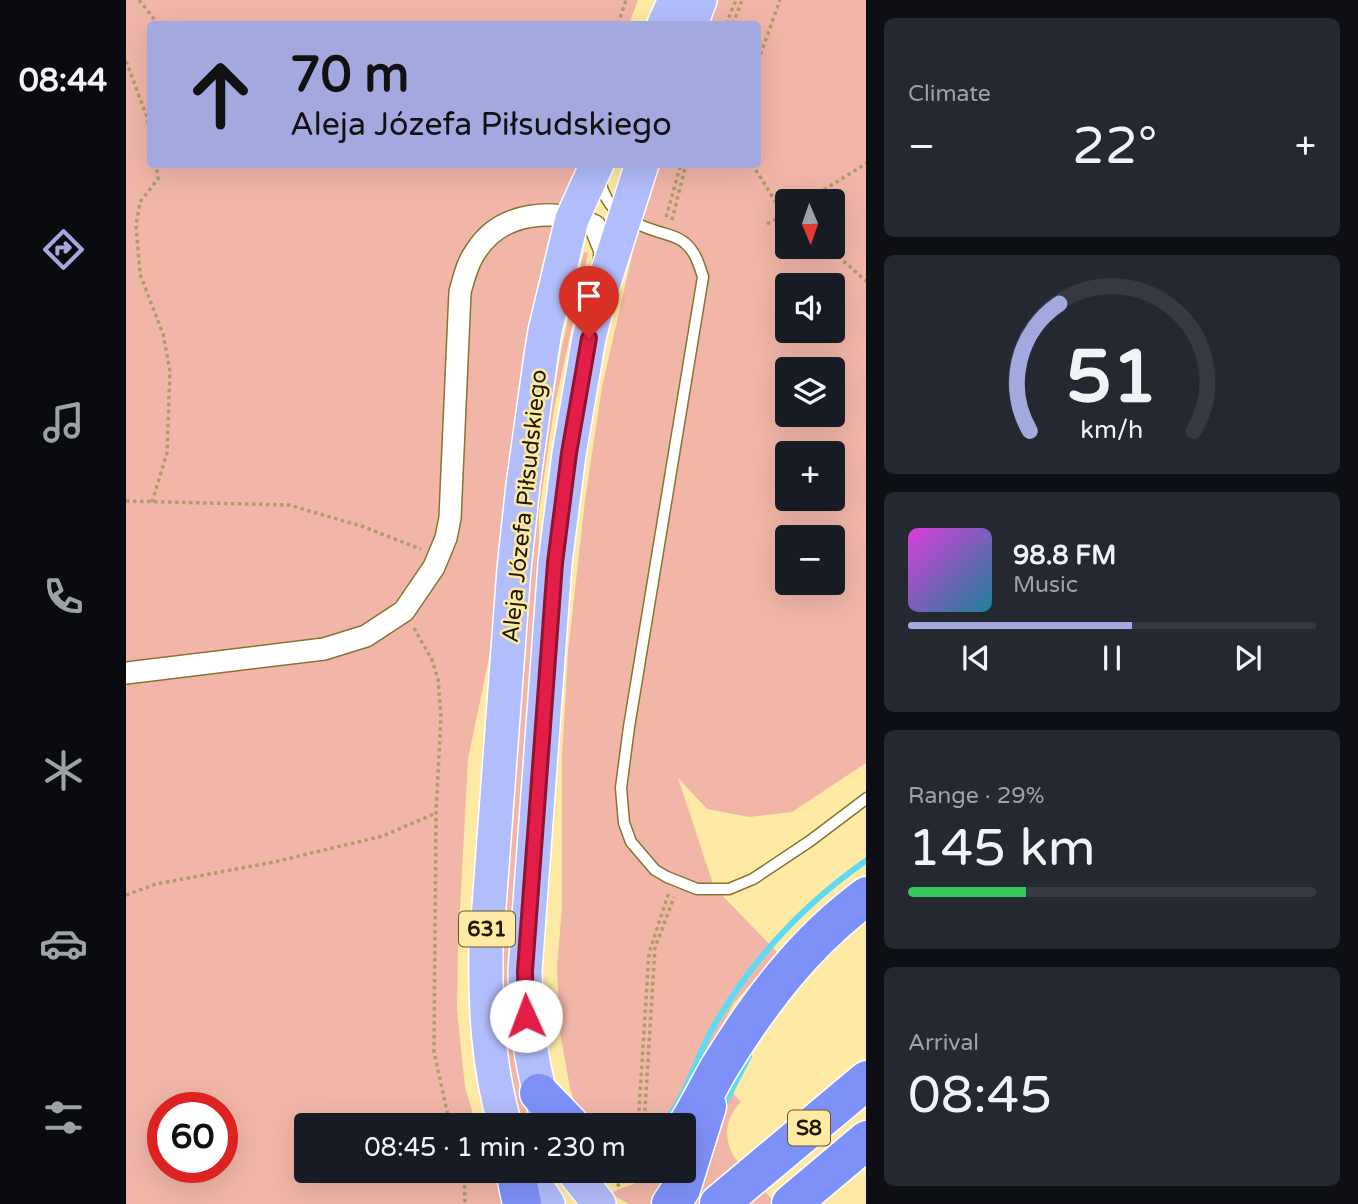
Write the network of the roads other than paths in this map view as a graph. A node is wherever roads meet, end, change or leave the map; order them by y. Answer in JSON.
{"nodes":[{"id":1,"x":676,"y":0,"type":"edge"},
{"id":2,"x":700,"y":0,"type":"edge"},
{"id":3,"x":666,"y":21,"type":"edge"},
{"id":4,"x":692,"y":21,"type":"edge"},
{"id":5,"x":595,"y":168,"type":"edge"},
{"id":6,"x":602,"y":168,"type":"edge"},
{"id":7,"x":641,"y":168,"type":"edge"},
{"id":8,"x":624,"y":218,"type":"junction"},
{"id":9,"x":572,"y":219,"type":"junction"},
{"id":10,"x":600,"y":295,"type":"junction"},
{"id":11,"x":126,"y":673,"type":"edge"},
{"id":12,"x":866,"y":798,"type":"edge"},
{"id":13,"x":866,"y":896,"type":"edge"},
{"id":14,"x":718,"y":1071,"type":"junction"},
{"id":15,"x":866,"y":1080,"type":"edge"},
{"id":16,"x":545,"y":1109,"type":"edge"},
{"id":17,"x":502,"y":1113,"type":"edge"},
{"id":18,"x":694,"y":1113,"type":"edge"},
{"id":19,"x":866,"y":1140,"type":"edge"},
{"id":20,"x":518,"y":1183,"type":"edge"},
{"id":21,"x":535,"y":1183,"type":"edge"},
{"id":22,"x":582,"y":1183,"type":"edge"},
{"id":23,"x":522,"y":1204,"type":"edge"},
{"id":24,"x":548,"y":1204,"type":"edge"},
{"id":25,"x":599,"y":1204,"type":"edge"},
{"id":26,"x":671,"y":1204,"type":"edge"},
{"id":27,"x":719,"y":1204,"type":"edge"},
{"id":28,"x":791,"y":1204,"type":"edge"}],
"edges":[{"from":1,"to":3,"type":"main road"},
{"from":2,"to":4,"type":"main road"},
{"from":5,"to":9,"type":"main road","name":"Aleja Józefa Piłsudskiego","number":"631"},
{"from":6,"to":8,"type":"lane"},
{"from":7,"to":8,"type":"main road","name":"Aleja Józefa Piłsudskiego","number":"631"},
{"from":8,"to":10,"type":"main road","name":"Aleja Józefa Piłsudskiego","number":"631"},
{"from":8,"to":12,"type":"lane"},
{"from":9,"to":10,"type":"street"},
{"from":9,"to":11,"type":"street"},
{"from":9,"to":17,"type":"main road","name":"Aleja Józefa Piłsudskiego","number":"631"},
{"from":10,"to":16,"type":"main road","name":"Aleja Józefa Piłsudskiego","number":"631"},
{"from":13,"to":14,"type":"highway"},
{"from":14,"to":18,"type":"highway"},
{"from":14,"to":26,"type":"highway"},
{"from":15,"to":27,"type":"highway","number":"S8"},
{"from":19,"to":28,"type":"highway","number":"S8"},
{"from":20,"to":23,"type":"highway"},
{"from":21,"to":24,"type":"main road"},
{"from":22,"to":25,"type":"main road"}]}
